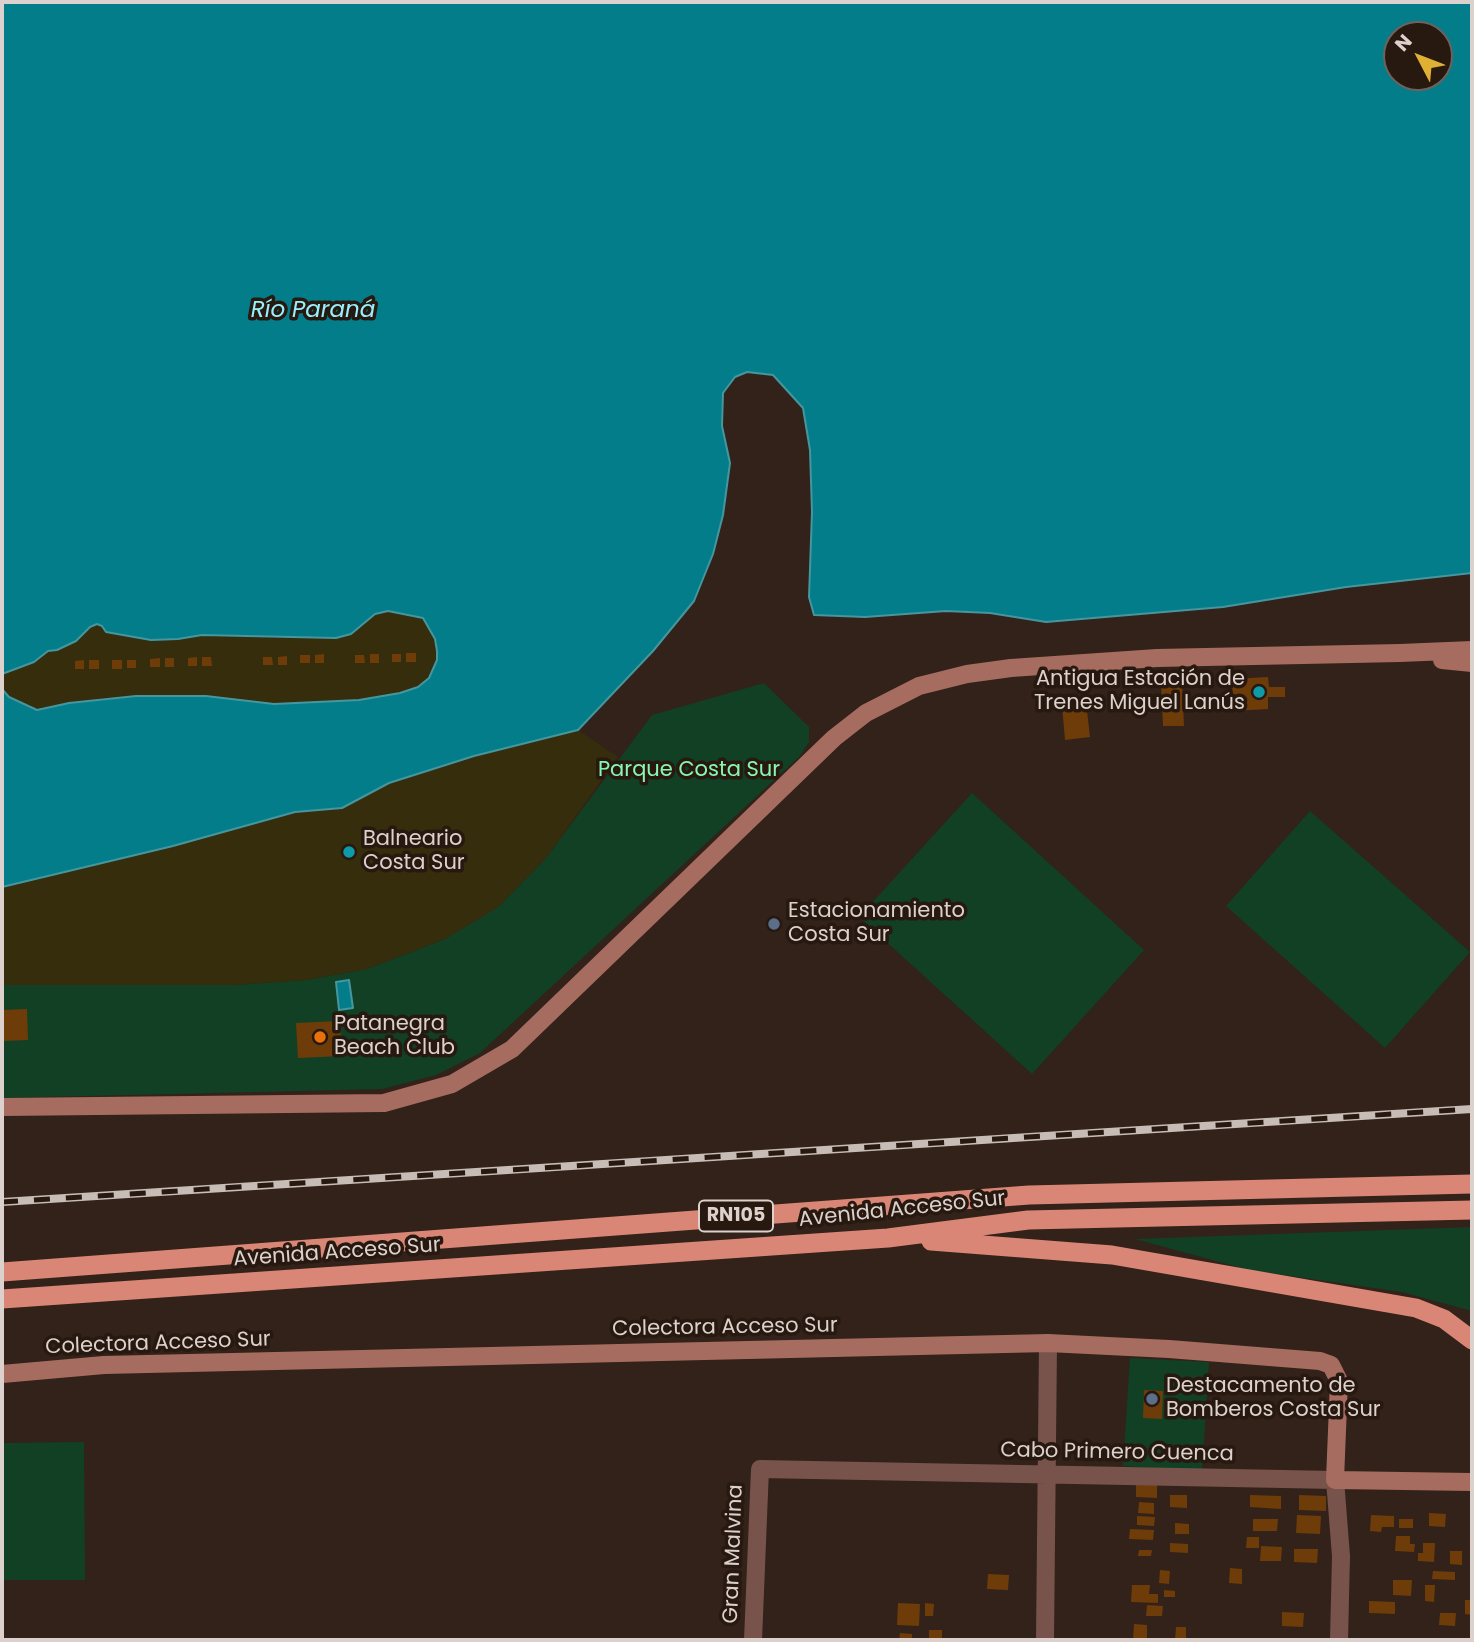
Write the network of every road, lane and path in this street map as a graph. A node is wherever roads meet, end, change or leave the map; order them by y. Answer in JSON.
{"nodes":[{"id":1,"x":1472,"y":650,"type":"edge"},
{"id":2,"x":1400,"y":653,"type":"junction"},
{"id":3,"x":1472,"y":663,"type":"edge"},
{"id":4,"x":2,"y":1107,"type":"edge"},
{"id":5,"x":1472,"y":1184,"type":"edge"},
{"id":6,"x":1472,"y":1210,"type":"edge"},
{"id":7,"x":888,"y":1238,"type":"junction"},
{"id":8,"x":2,"y":1272,"type":"edge"},
{"id":9,"x":2,"y":1299,"type":"edge"},
{"id":10,"x":1472,"y":1340,"type":"edge"},
{"id":11,"x":1048,"y":1343,"type":"junction"},
{"id":12,"x":2,"y":1374,"type":"edge"},
{"id":13,"x":760,"y":1469,"type":"joint"},
{"id":14,"x":1046,"y":1474,"type":"junction"},
{"id":15,"x":1335,"y":1480,"type":"junction"},
{"id":16,"x":1472,"y":1482,"type":"edge"},
{"id":17,"x":753,"y":1640,"type":"edge"},
{"id":18,"x":1045,"y":1640,"type":"edge"},
{"id":19,"x":1339,"y":1640,"type":"edge"}],
"edges":[{"from":1,"to":2,"type":"main road"},
{"from":2,"to":3,"type":"main road"},
{"from":2,"to":4,"type":"main road"},
{"from":5,"to":8,"type":"highway","name":"Avenida Acceso Sur","number":"RN105"},
{"from":6,"to":7,"type":"highway","name":"Avenida Acceso Sur","number":"RN105"},
{"from":7,"to":9,"type":"highway","name":"Avenida Acceso Sur","number":"RN105"},
{"from":7,"to":10,"type":"highway"},
{"from":11,"to":12,"type":"main road","name":"Colectora Acceso Sur"},
{"from":11,"to":14,"type":"street"},
{"from":11,"to":15,"type":"main road","name":"Colectora Acceso Sur"},
{"from":13,"to":14,"type":"street","name":"Cabo Primero Cuenca"},
{"from":13,"to":17,"type":"street","name":"Gran Malvina"},
{"from":14,"to":15,"type":"street","name":"Cabo Primero Cuenca"},
{"from":14,"to":18,"type":"street"},
{"from":15,"to":16,"type":"main road","name":"Cabo Primero Cuenca"},
{"from":15,"to":19,"type":"street"}]}
